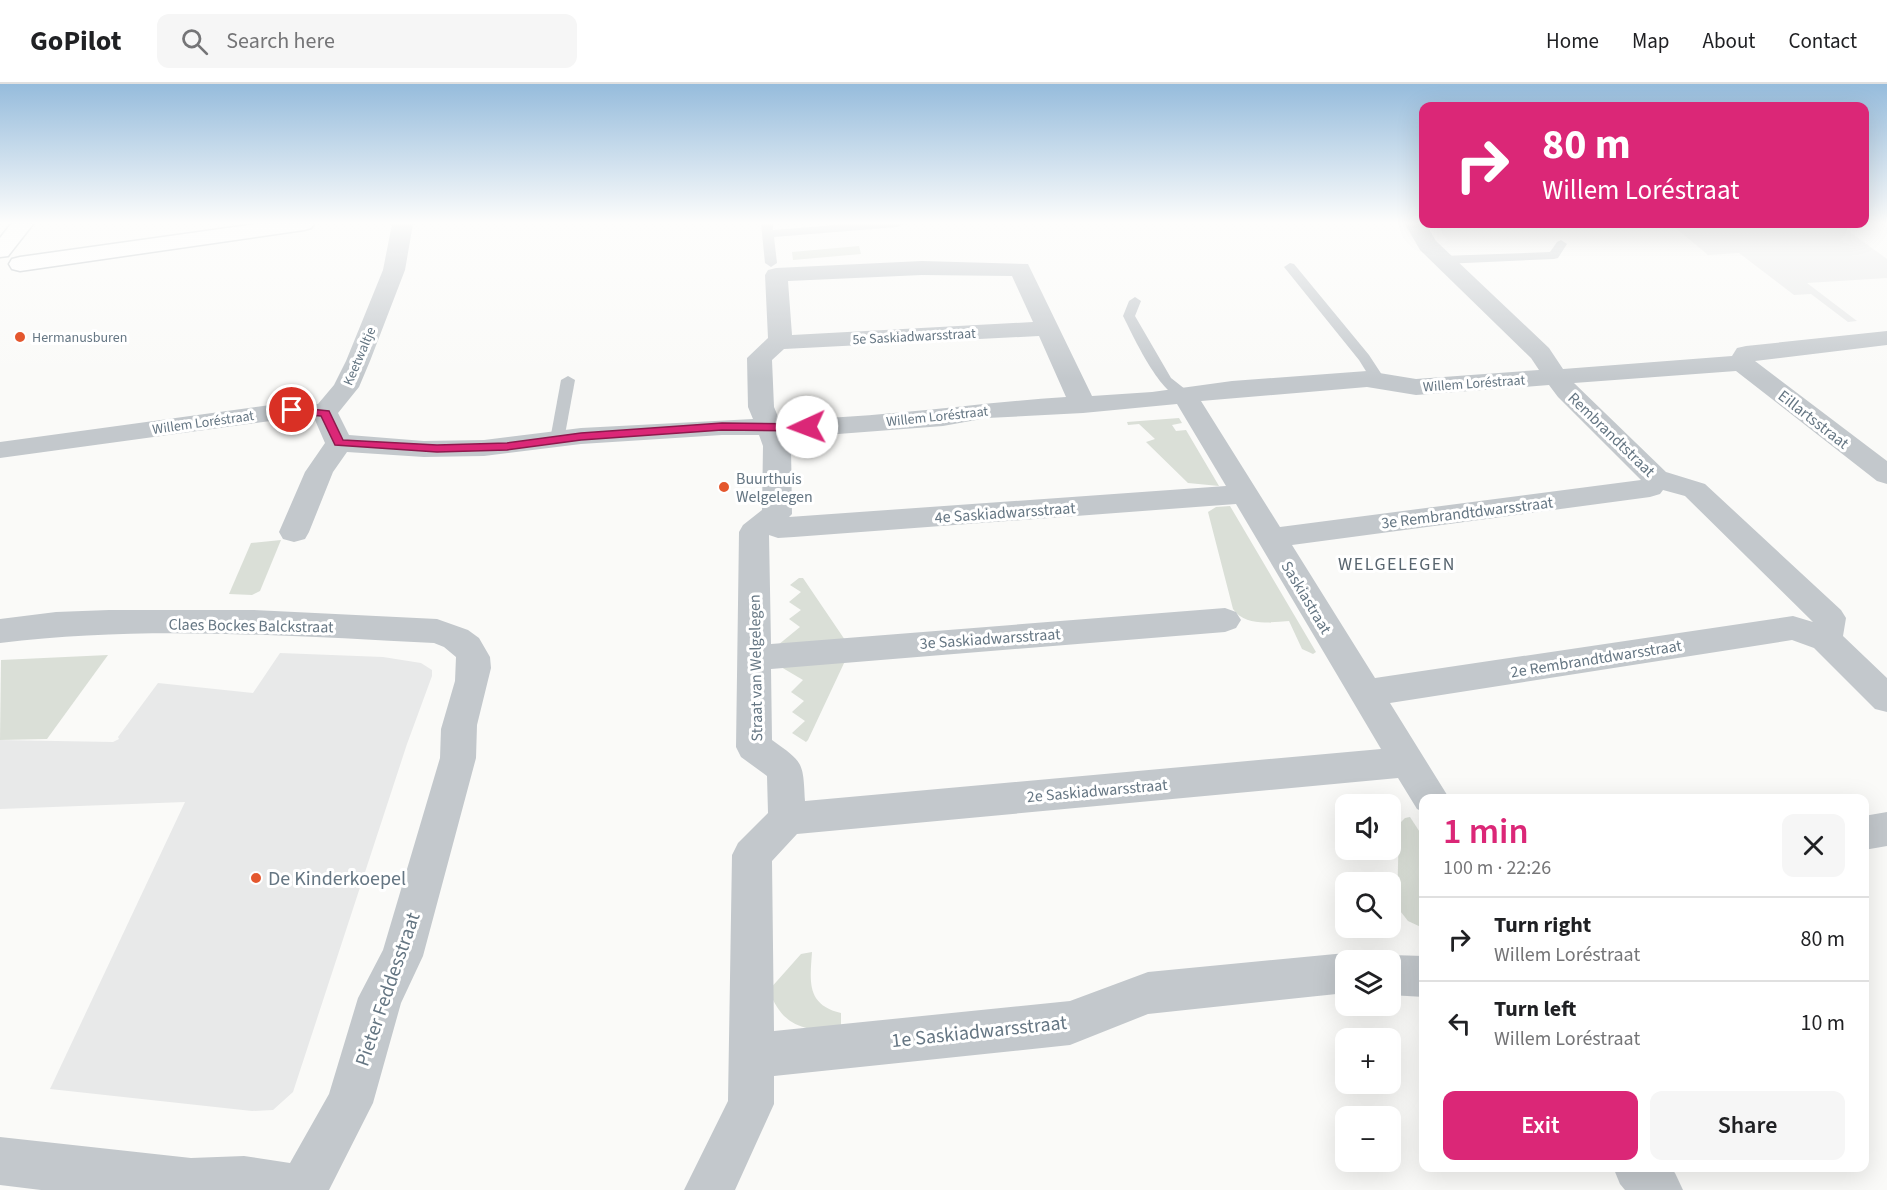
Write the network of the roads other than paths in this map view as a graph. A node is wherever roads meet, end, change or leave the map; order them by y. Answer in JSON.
{"nodes":[{"id":1,"x":392,"y":276,"type":"edge"},
{"id":2,"x":775,"y":276,"type":"edge"},
{"id":3,"x":1023,"y":276,"type":"edge"},
{"id":4,"x":1297,"y":276,"type":"edge"},
{"id":5,"x":1459,"y":276,"type":"edge"},
{"id":6,"x":1135,"y":302,"type":"dead end"},
{"id":7,"x":1048,"y":328,"type":"junction"},
{"id":8,"x":1887,"y":338,"type":"edge"},
{"id":9,"x":780,"y":340,"type":"junction"},
{"id":10,"x":1742,"y":363,"type":"junction"},
{"id":11,"x":1556,"y":377,"type":"junction"},
{"id":12,"x":568,"y":380,"type":"dead end"},
{"id":13,"x":1379,"y":381,"type":"junction"},
{"id":14,"x":1185,"y":396,"type":"junction"},
{"id":15,"x":1083,"y":405,"type":"junction"},
{"id":16,"x":326,"y":413,"type":"junction"},
{"id":17,"x":770,"y":429,"type":"junction"},
{"id":18,"x":557,"y":440,"type":"junction"},
{"id":19,"x":339,"y":443,"type":"junction"},
{"id":20,"x":0,"y":450,"type":"edge"},
{"id":21,"x":1887,"y":475,"type":"edge"},
{"id":22,"x":1656,"y":478,"type":"junction"},
{"id":23,"x":1246,"y":494,"type":"junction"},
{"id":24,"x":766,"y":522,"type":"junction"},
{"id":25,"x":294,"y":532,"type":"dead end"},
{"id":26,"x":1272,"y":538,"type":"junction"},
{"id":27,"x":1225,"y":620,"type":"dead end"},
{"id":28,"x":0,"y":631,"type":"edge"},
{"id":29,"x":1826,"y":639,"type":"junction"},
{"id":30,"x":754,"y":658,"type":"junction"},
{"id":31,"x":474,"y":674,"type":"joint"},
{"id":32,"x":1366,"y":693,"type":"junction"},
{"id":33,"x":1887,"y":699,"type":"edge"},
{"id":34,"x":1408,"y":762,"type":"junction"},
{"id":35,"x":1428,"y":794,"type":"edge"},
{"id":36,"x":787,"y":819,"type":"junction"},
{"id":37,"x":1887,"y":829,"type":"edge"},
{"id":38,"x":1869,"y":832,"type":"edge"},
{"id":39,"x":1335,"y":974,"type":"edge"},
{"id":40,"x":1401,"y":976,"type":"edge"},
{"id":41,"x":1419,"y":977,"type":"edge"},
{"id":42,"x":750,"y":1056,"type":"junction"},
{"id":43,"x":0,"y":1161,"type":"edge"},
{"id":44,"x":1642,"y":1172,"type":"edge"},
{"id":45,"x":302,"y":1190,"type":"edge"},
{"id":46,"x":709,"y":1190,"type":"edge"},
{"id":47,"x":1658,"y":1190,"type":"edge"}],
"edges":[{"from":1,"to":16,"type":"street","name":"Keetwaltje"},
{"from":2,"to":9,"type":"street"},
{"from":3,"to":7,"type":"street"},
{"from":4,"to":13,"type":"lane"},
{"from":5,"to":11,"type":"street","name":"Rembrandtstraat"},
{"from":6,"to":14,"type":"lane"},
{"from":7,"to":9,"type":"street","name":"5e Saskiadwarsstraat"},
{"from":7,"to":15,"type":"street"},
{"from":8,"to":10,"type":"street","name":"Willem Loréstraat"},
{"from":9,"to":17,"type":"street","name":"Straat van Welgelegen"},
{"from":10,"to":11,"type":"street","name":"Willem Loréstraat"},
{"from":10,"to":21,"type":"street","name":"Eillartsstraat"},
{"from":11,"to":13,"type":"street","name":"Willem Loréstraat"},
{"from":11,"to":22,"type":"street","name":"Rembrandtstraat"},
{"from":12,"to":18,"type":"lane"},
{"from":13,"to":14,"type":"street","name":"Willem Loréstraat"},
{"from":14,"to":15,"type":"street","name":"Willem Loréstraat"},
{"from":14,"to":23,"type":"street","name":"Saskiastraat"},
{"from":15,"to":17,"type":"street","name":"Willem Loréstraat"},
{"from":16,"to":19,"type":"street"},
{"from":16,"to":20,"type":"street","name":"Willem Loréstraat"},
{"from":17,"to":18,"type":"street","name":"Willem Loréstraat"},
{"from":17,"to":24,"type":"street","name":"Straat van Welgelegen"},
{"from":18,"to":19,"type":"street","name":"Willem Loréstraat"},
{"from":19,"to":25,"type":"street"},
{"from":22,"to":26,"type":"street","name":"3e Rembrandtdwarsstraat"},
{"from":22,"to":29,"type":"street","name":"Rembrandtstraat"},
{"from":23,"to":24,"type":"street","name":"4e Saskiadwarsstraat"},
{"from":23,"to":26,"type":"street","name":"Saskiastraat"},
{"from":24,"to":30,"type":"street","name":"Straat van Welgelegen"},
{"from":26,"to":32,"type":"street","name":"Saskiastraat"},
{"from":27,"to":30,"type":"street","name":"3e Saskiadwarsstraat"},
{"from":28,"to":31,"type":"street","name":"Claes Bockes Balckstraat"},
{"from":29,"to":32,"type":"street","name":"2e Rembrandtdwarsstraat"},
{"from":29,"to":33,"type":"street"},
{"from":30,"to":36,"type":"street","name":"Straat van Welgelegen"},
{"from":31,"to":45,"type":"street","name":"Pieter Feddesstraat"},
{"from":32,"to":34,"type":"street","name":"Saskiastraat"},
{"from":34,"to":35,"type":"street","name":"Saskiastraat"},
{"from":34,"to":36,"type":"street","name":"2e Saskiadwarsstraat"},
{"from":36,"to":42,"type":"street"},
{"from":37,"to":38,"type":"street"},
{"from":39,"to":42,"type":"street","name":"1e Saskiadwarsstraat"},
{"from":40,"to":41,"type":"street"},
{"from":42,"to":46,"type":"street"},
{"from":43,"to":45,"type":"street"},
{"from":44,"to":47,"type":"street"}]}
